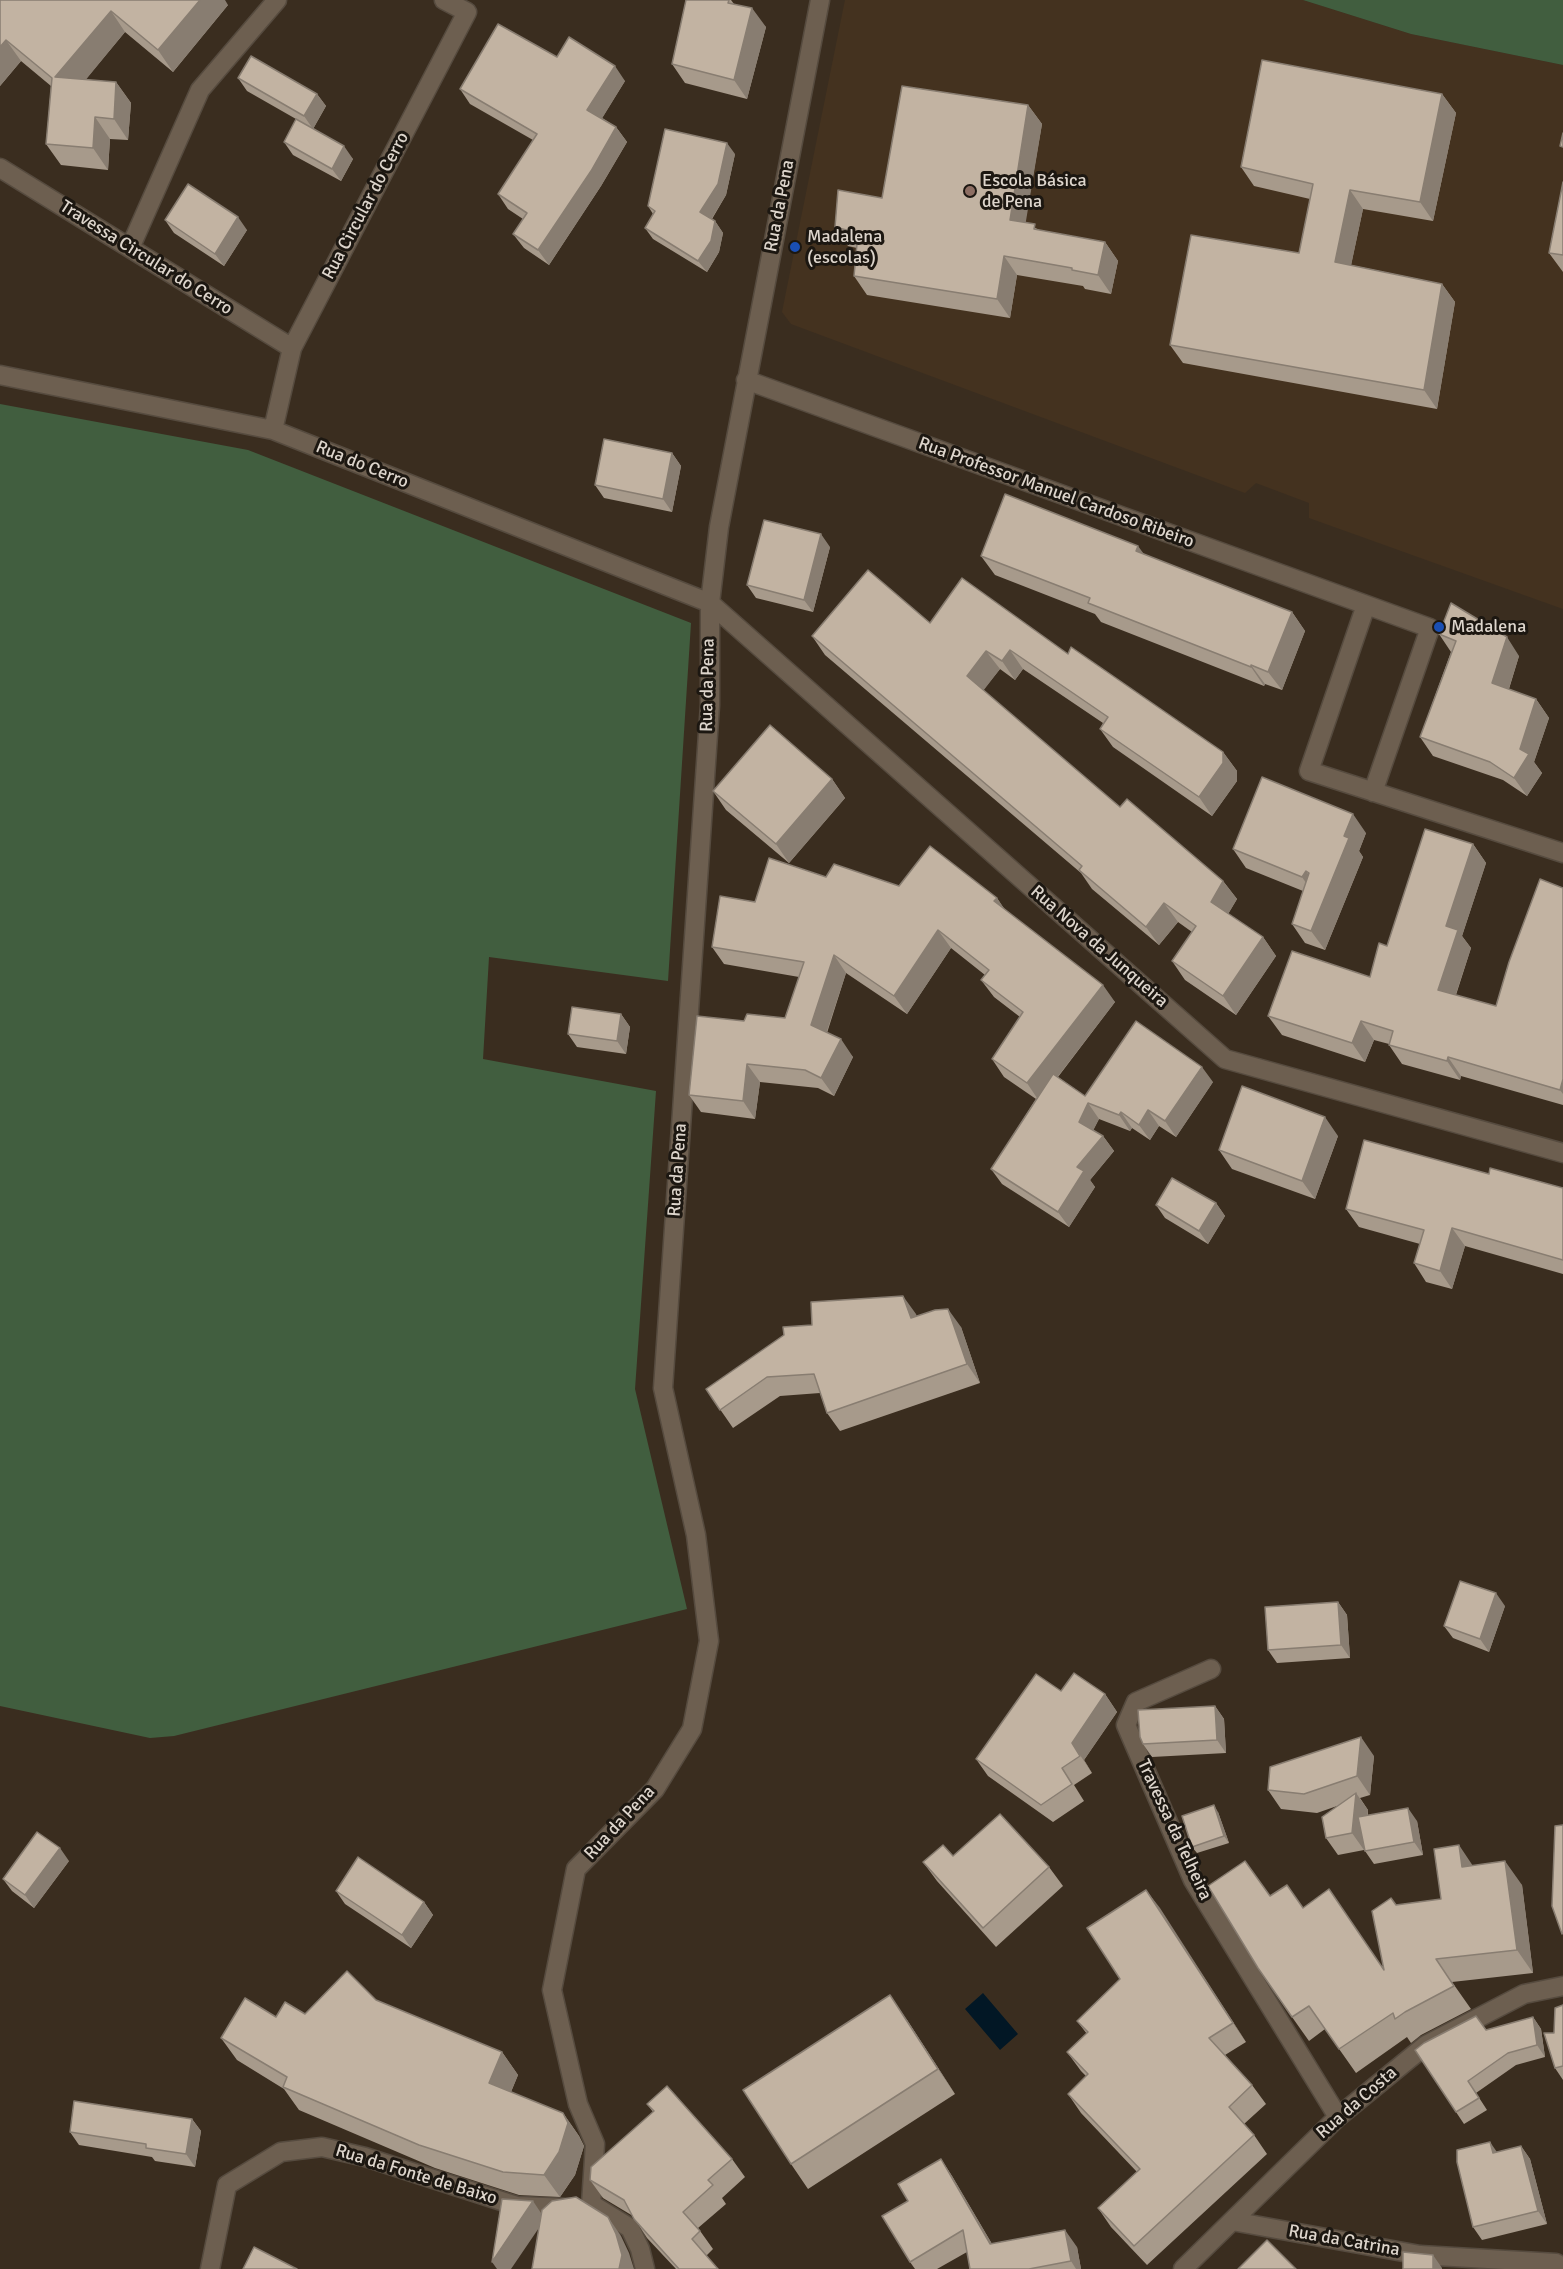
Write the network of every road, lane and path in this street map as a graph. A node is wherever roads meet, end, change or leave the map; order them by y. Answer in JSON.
{"nodes":[{"id":1,"x":277,"y":0,"type":"edge"},
{"id":2,"x":444,"y":0,"type":"edge"},
{"id":3,"x":820,"y":0,"type":"edge"},
{"id":4,"x":470,"y":6,"type":"edge"},
{"id":5,"x":0,"y":168,"type":"edge"},
{"id":6,"x":130,"y":248,"type":"junction"},
{"id":7,"x":292,"y":348,"type":"junction"},
{"id":8,"x":0,"y":375,"type":"edge"},
{"id":9,"x":746,"y":380,"type":"junction"},
{"id":10,"x":273,"y":430,"type":"junction"},
{"id":11,"x":710,"y":603,"type":"junction"},
{"id":12,"x":1366,"y":605,"type":"junction"},
{"id":13,"x":1373,"y":792,"type":"junction"},
{"id":14,"x":1563,"y":853,"type":"edge"},
{"id":15,"x":1563,"y":1153,"type":"edge"},
{"id":16,"x":1211,"y":1669,"type":"dead end"},
{"id":17,"x":1563,"y":1986,"type":"edge"},
{"id":18,"x":1338,"y":2117,"type":"junction"},
{"id":19,"x":591,"y":2204,"type":"junction"},
{"id":20,"x":1232,"y":2221,"type":"junction"},
{"id":21,"x":1563,"y":2266,"type":"edge"},
{"id":22,"x":210,"y":2269,"type":"edge"},
{"id":23,"x":645,"y":2269,"type":"edge"},
{"id":24,"x":1183,"y":2269,"type":"edge"}],
"edges":[{"from":1,"to":6,"type":"street"},
{"from":2,"to":4,"type":"street","name":"Rua Circular do Cerro"},
{"from":3,"to":9,"type":"street","name":"Rua da Pena"},
{"from":4,"to":7,"type":"street","name":"Rua Circular do Cerro"},
{"from":5,"to":6,"type":"street","name":"Travessa Circular do Cerro"},
{"from":6,"to":7,"type":"street","name":"Travessa Circular do Cerro"},
{"from":7,"to":10,"type":"street","name":"Rua Circular do Cerro"},
{"from":8,"to":10,"type":"street","name":"Rua do Cerro"},
{"from":9,"to":11,"type":"street","name":"Rua da Pena"},
{"from":9,"to":12,"type":"street","name":"Rua Professor Manuel Cardoso Ribeiro"},
{"from":10,"to":11,"type":"street","name":"Rua do Cerro"},
{"from":11,"to":15,"type":"street","name":"Rua Nova da Junqueira"},
{"from":11,"to":19,"type":"street","name":"Rua da Pena"},
{"from":12,"to":13,"type":"street"},
{"from":12,"to":13,"type":"street","name":"Rua Professor Manuel Cardoso Ribeiro"},
{"from":13,"to":14,"type":"street"},
{"from":16,"to":18,"type":"street","name":"Travessa da Telheira"},
{"from":17,"to":18,"type":"street","name":"Rua da Costa"},
{"from":18,"to":20,"type":"street","name":"Rua da Costa"},
{"from":19,"to":22,"type":"street","name":"Rua da Fonte de Baixo"},
{"from":19,"to":23,"type":"street"},
{"from":20,"to":21,"type":"street","name":"Rua da Catrina"},
{"from":20,"to":24,"type":"street","name":"Rua da Costa"}]}
